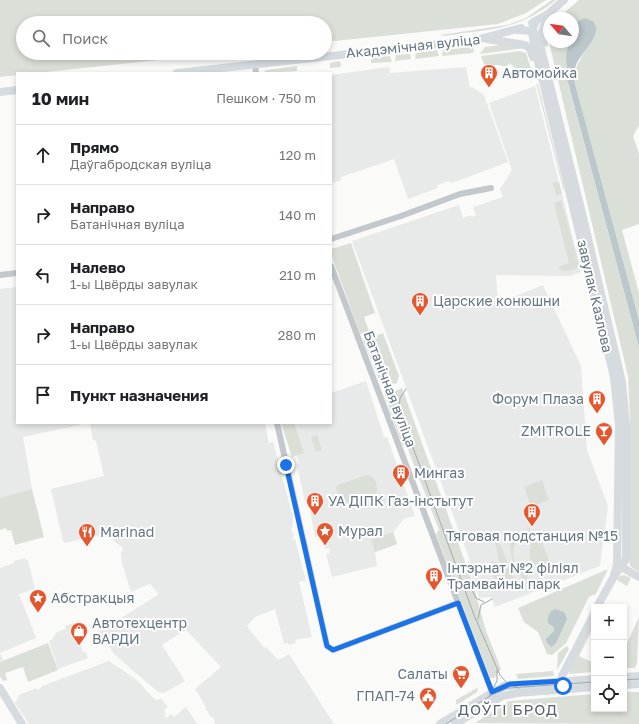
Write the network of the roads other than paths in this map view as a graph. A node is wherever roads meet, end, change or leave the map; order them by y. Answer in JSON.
{"nodes":[{"id":1,"x":564,"y":0,"type":"edge"},
{"id":2,"x":550,"y":12,"type":"edge"},
{"id":3,"x":543,"y":17,"type":"edge"},
{"id":4,"x":536,"y":21,"type":"junction"},
{"id":5,"x":516,"y":30,"type":"junction"},
{"id":6,"x":532,"y":31,"type":"junction"},
{"id":7,"x":485,"y":38,"type":"junction"},
{"id":8,"x":545,"y":48,"type":"edge"},
{"id":9,"x":332,"y":59,"type":"edge"},
{"id":10,"x":322,"y":60,"type":"edge"},
{"id":11,"x":256,"y":69,"type":"edge"},
{"id":12,"x":540,"y":71,"type":"junction"},
{"id":13,"x":197,"y":72,"type":"edge"},
{"id":14,"x":16,"y":90,"type":"edge"},
{"id":15,"x":0,"y":92,"type":"edge"},
{"id":16,"x":555,"y":101,"type":"junction"},
{"id":17,"x":491,"y":188,"type":"dead end"},
{"id":18,"x":332,"y":238,"type":"edge"},
{"id":19,"x":332,"y":269,"type":"edge"},
{"id":20,"x":16,"y":274,"type":"edge"},
{"id":21,"x":0,"y":276,"type":"edge"},
{"id":22,"x":605,"y":321,"type":"junction"},
{"id":23,"x":277,"y":424,"type":"edge"},
{"id":24,"x":619,"y":566,"type":"junction"},
{"id":25,"x":639,"y":577,"type":"edge"},
{"id":26,"x":458,"y":603,"type":"junction"},
{"id":27,"x":599,"y":604,"type":"edge"},
{"id":28,"x":591,"y":620,"type":"edge"},
{"id":29,"x":639,"y":676,"type":"edge"},
{"id":30,"x":627,"y":677,"type":"edge"},
{"id":31,"x":591,"y":680,"type":"edge"},
{"id":32,"x":639,"y":684,"type":"edge"},
{"id":33,"x":563,"y":685,"type":"junction"},
{"id":34,"x":627,"y":685,"type":"edge"},
{"id":35,"x":591,"y":687,"type":"edge"},
{"id":36,"x":0,"y":688,"type":"edge"},
{"id":37,"x":494,"y":695,"type":"junction"},
{"id":38,"x":22,"y":724,"type":"edge"},
{"id":39,"x":440,"y":724,"type":"edge"},
{"id":40,"x":455,"y":724,"type":"edge"}],
"edges":[{"from":1,"to":2,"type":"main road","name":"Акадэмічная вуліца"},
{"from":3,"to":4,"type":"main road","name":"Акадэмічная вуліца"},
{"from":4,"to":5,"type":"main road","name":"Акадэмічная вуліца"},
{"from":4,"to":6,"type":"main road"},
{"from":5,"to":6,"type":"main road"},
{"from":5,"to":7,"type":"main road","name":"Акадэмічная вуліца"},
{"from":6,"to":12,"type":"main road","name":"завулак Казлова"},
{"from":6,"to":16,"type":"main road","name":"завулак Казлова"},
{"from":7,"to":9,"type":"main road","name":"Акадэмічная вуліца"},
{"from":7,"to":12,"type":"main road"},
{"from":8,"to":16,"type":"main road","name":"завулак Казлова"},
{"from":10,"to":11,"type":"main road","name":"Акадэмічная вуліца"},
{"from":11,"to":13,"type":"main road","name":"Акадэмічная вуліца"},
{"from":12,"to":22,"type":"main road","name":"завулак Казлова"},
{"from":14,"to":15,"type":"main road"},
{"from":16,"to":22,"type":"main road","name":"завулак Казлова"},
{"from":17,"to":18,"type":"street"},
{"from":19,"to":26,"type":"street","name":"Батанічная вуліца"},
{"from":20,"to":21,"type":"street"},
{"from":22,"to":24,"type":"main road","name":"завулак Казлова"},
{"from":23,"to":26,"type":"street"},
{"from":24,"to":25,"type":"main road"},
{"from":24,"to":27,"type":"main road"},
{"from":26,"to":37,"type":"street","name":"Батанічная вуліца"},
{"from":28,"to":33,"type":"main road"},
{"from":29,"to":30,"type":"main road"},
{"from":31,"to":33,"type":"main road"},
{"from":32,"to":34,"type":"main road"},
{"from":33,"to":35,"type":"main road"},
{"from":33,"to":37,"type":"main road"},
{"from":36,"to":38,"type":"main road"},
{"from":37,"to":39,"type":"main road"},
{"from":37,"to":40,"type":"main road"}]}
